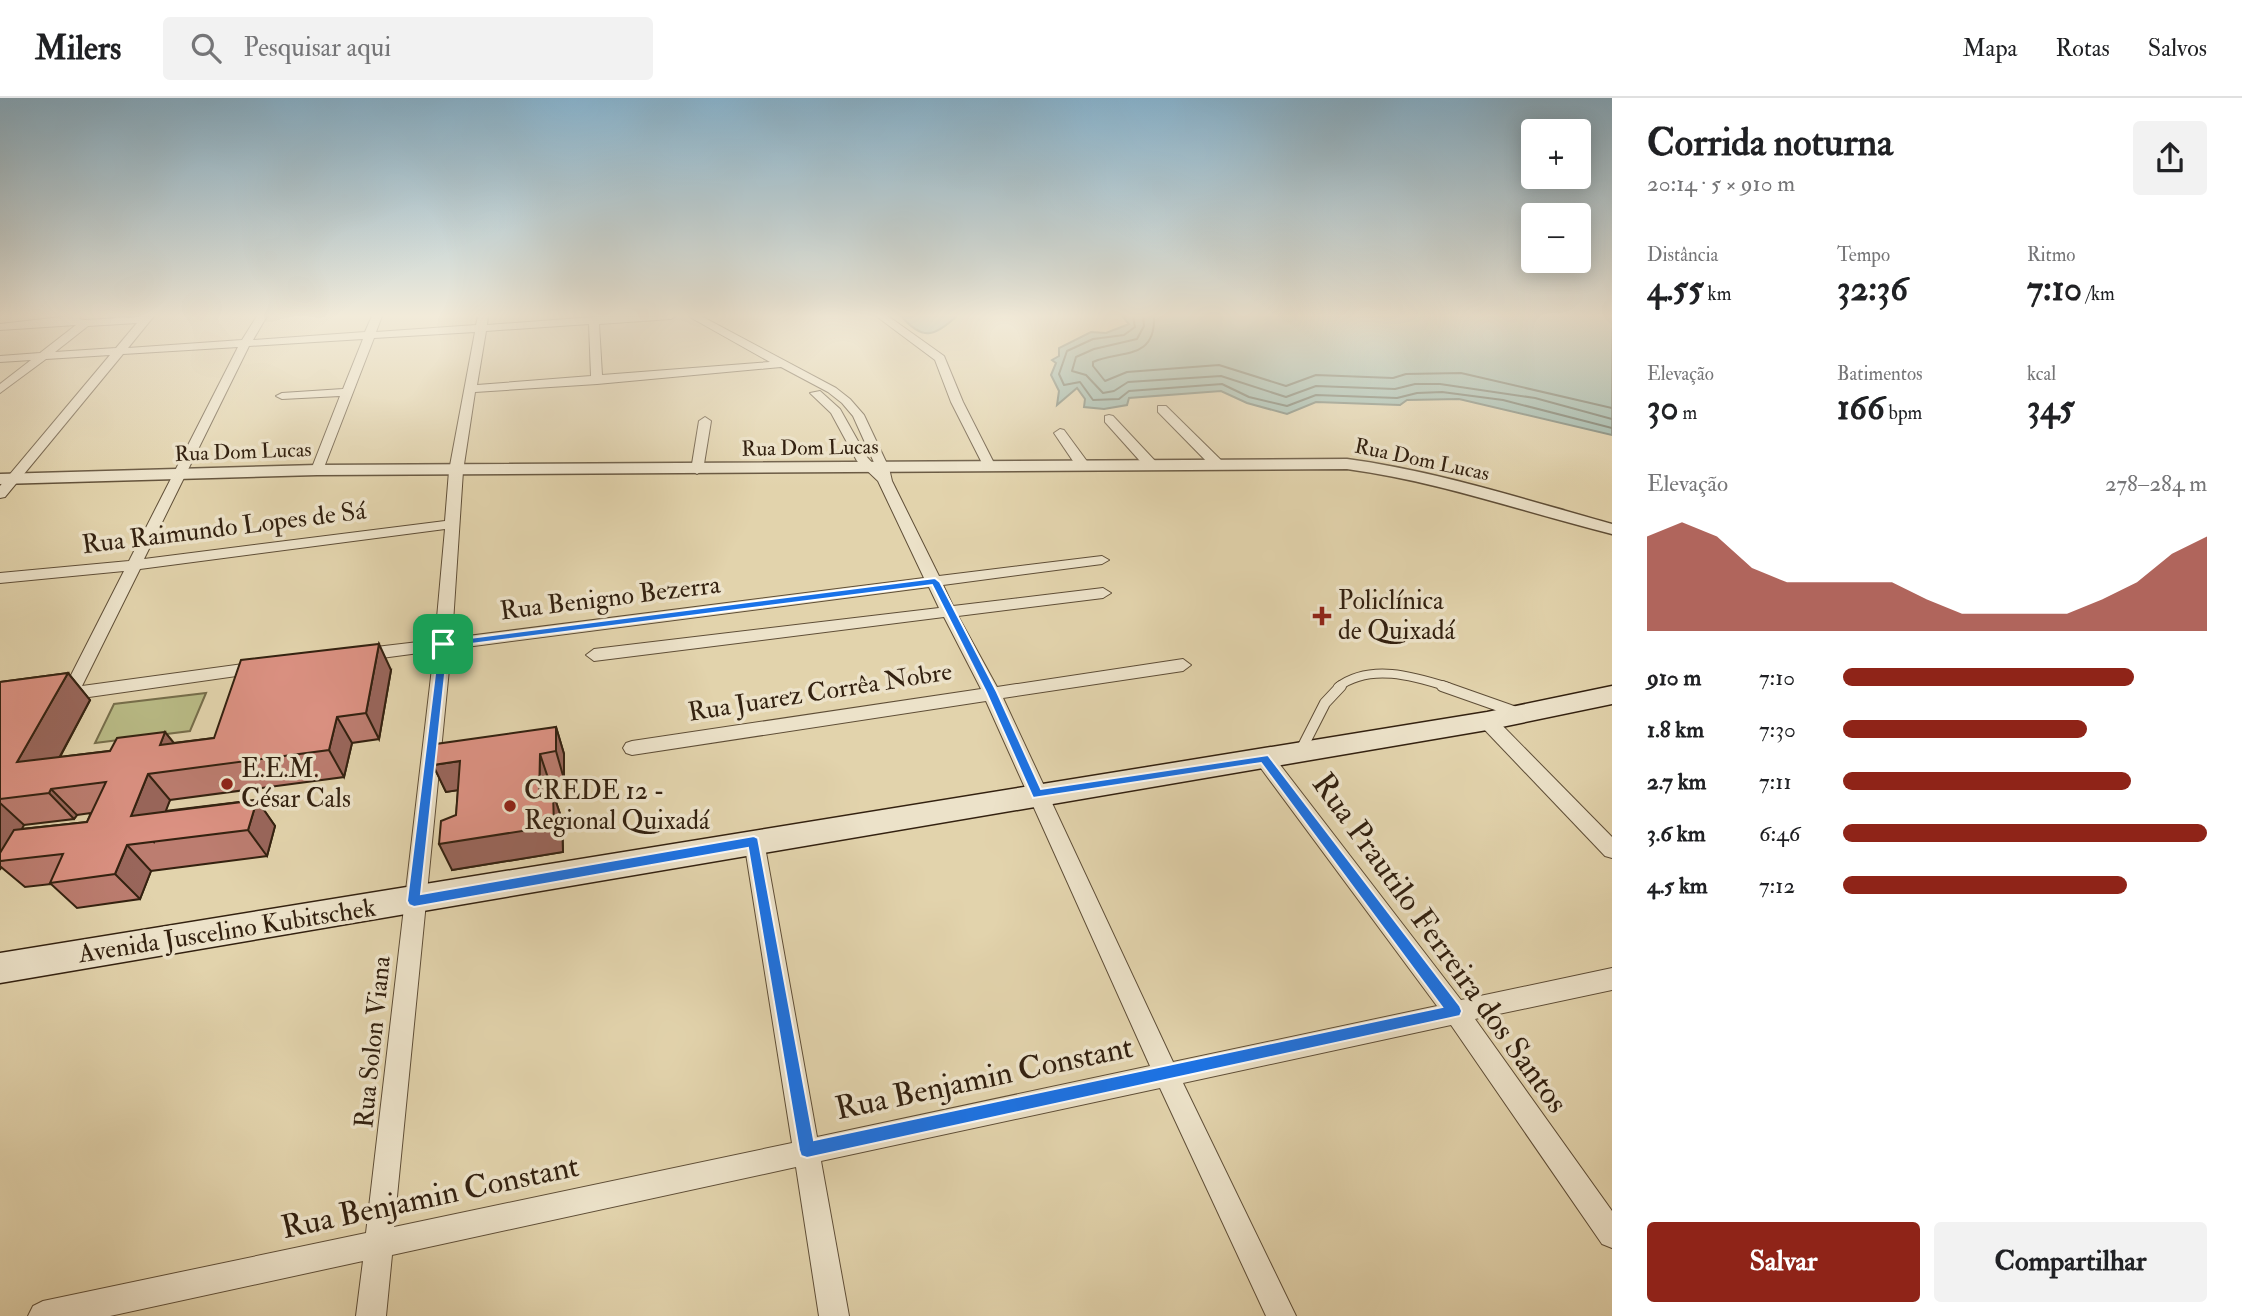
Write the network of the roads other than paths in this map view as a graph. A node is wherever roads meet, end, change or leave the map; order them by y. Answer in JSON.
{"nodes":[{"id":1,"x":21,"y":373,"type":"edge"},
{"id":2,"x":100,"y":373,"type":"edge"},
{"id":3,"x":231,"y":373,"type":"edge"},
{"id":4,"x":355,"y":373,"type":"edge"},
{"id":5,"x":475,"y":373,"type":"edge"},
{"id":6,"x":597,"y":373,"type":"edge"},
{"id":7,"x":690,"y":373,"type":"edge"},
{"id":8,"x":780,"y":373,"type":"edge"},
{"id":9,"x":798,"y":373,"type":"edge"},
{"id":10,"x":946,"y":373,"type":"edge"},
{"id":11,"x":597,"y":381,"type":"junction"},
{"id":12,"x":472,"y":389,"type":"junction"},
{"id":13,"x":0,"y":390,"type":"edge"},
{"id":14,"x":347,"y":392,"type":"junction"},
{"id":15,"x":282,"y":396,"type":"dead end"},
{"id":16,"x":846,"y":401,"type":"junction"},
{"id":17,"x":831,"y":403,"type":"junction"},
{"id":18,"x":1162,"y":409,"type":"dead end"},
{"id":19,"x":1109,"y":419,"type":"dead end"},
{"id":20,"x":705,"y":421,"type":"dead end"},
{"id":21,"x":1060,"y":433,"type":"dead end"},
{"id":22,"x":1219,"y":466,"type":"junction"},
{"id":23,"x":990,"y":467,"type":"junction"},
{"id":24,"x":1084,"y":467,"type":"junction"},
{"id":25,"x":1153,"y":467,"type":"junction"},
{"id":26,"x":317,"y":470,"type":"junction"},
{"id":27,"x":697,"y":470,"type":"junction"},
{"id":28,"x":456,"y":471,"type":"junction"},
{"id":29,"x":878,"y":472,"type":"junction"},
{"id":30,"x":180,"y":474,"type":"junction"},
{"id":31,"x":6,"y":480,"type":"edge"},
{"id":32,"x":0,"y":494,"type":"edge"},
{"id":33,"x":454,"y":524,"type":"junction"},
{"id":34,"x":1612,"y":529,"type":"edge"},
{"id":35,"x":1102,"y":560,"type":"dead end"},
{"id":36,"x":136,"y":565,"type":"junction"},
{"id":37,"x":0,"y":578,"type":"edge"},
{"id":38,"x":935,"y":582,"type":"junction"},
{"id":39,"x":1103,"y":593,"type":"dead end"},
{"id":40,"x":948,"y":611,"type":"junction"},
{"id":41,"x":443,"y":644,"type":"junction"},
{"id":42,"x":594,"y":655,"type":"dead end"},
{"id":43,"x":346,"y":657,"type":"edge"},
{"id":44,"x":1184,"y":665,"type":"dead end"},
{"id":45,"x":277,"y":666,"type":"edge"},
{"id":46,"x":991,"y":692,"type":"junction"},
{"id":47,"x":70,"y":693,"type":"junction"},
{"id":48,"x":1612,"y":695,"type":"edge"},
{"id":49,"x":47,"y":696,"type":"edge"},
{"id":50,"x":1521,"y":714,"type":"junction"},
{"id":51,"x":1487,"y":721,"type":"junction"},
{"id":52,"x":632,"y":748,"type":"dead end"},
{"id":53,"x":1300,"y":752,"type":"junction"},
{"id":54,"x":1264,"y":758,"type":"junction"},
{"id":55,"x":1038,"y":794,"type":"junction"},
{"id":56,"x":754,"y":841,"type":"junction"},
{"id":57,"x":1612,"y":850,"type":"edge"},
{"id":58,"x":414,"y":901,"type":"junction"},
{"id":59,"x":0,"y":968,"type":"edge"},
{"id":60,"x":1612,"y":979,"type":"edge"},
{"id":61,"x":1455,"y":1011,"type":"junction"},
{"id":62,"x":1166,"y":1074,"type":"junction"},
{"id":63,"x":807,"y":1150,"type":"junction"},
{"id":64,"x":1612,"y":1234,"type":"edge"},
{"id":65,"x":379,"y":1242,"type":"junction"},
{"id":66,"x":43,"y":1316,"type":"edge"},
{"id":67,"x":371,"y":1316,"type":"edge"},
{"id":68,"x":834,"y":1316,"type":"edge"},
{"id":69,"x":1281,"y":1316,"type":"edge"}],
"edges":[{"from":1,"to":13,"type":"street"},
{"from":2,"to":31,"type":"street"},
{"from":3,"to":30,"type":"street"},
{"from":4,"to":14,"type":"street"},
{"from":5,"to":12,"type":"street","name":"Rua Solon Viana"},
{"from":6,"to":11,"type":"street"},
{"from":7,"to":11,"type":"street"},
{"from":8,"to":17,"type":"street"},
{"from":9,"to":16,"type":"street"},
{"from":10,"to":23,"type":"street"},
{"from":11,"to":12,"type":"street"},
{"from":12,"to":28,"type":"street","name":"Rua Solon Viana"},
{"from":14,"to":15,"type":"street"},
{"from":14,"to":26,"type":"street"},
{"from":16,"to":17,"type":"street"},
{"from":16,"to":29,"type":"street"},
{"from":17,"to":29,"type":"street"},
{"from":18,"to":22,"type":"street"},
{"from":19,"to":25,"type":"street"},
{"from":20,"to":27,"type":"street"},
{"from":21,"to":24,"type":"street"},
{"from":22,"to":25,"type":"street","name":"Rua Dom Lucas"},
{"from":22,"to":34,"type":"street","name":"Rua Dom Lucas"},
{"from":23,"to":24,"type":"street","name":"Rua Dom Lucas"},
{"from":23,"to":29,"type":"street","name":"Rua Dom Lucas"},
{"from":24,"to":25,"type":"street","name":"Rua Dom Lucas"},
{"from":26,"to":28,"type":"street","name":"Rua Dom Lucas"},
{"from":26,"to":30,"type":"street","name":"Rua Dom Lucas"},
{"from":27,"to":28,"type":"street","name":"Rua Dom Lucas"},
{"from":27,"to":29,"type":"street","name":"Rua Dom Lucas"},
{"from":28,"to":33,"type":"street","name":"Rua Solon Viana"},
{"from":29,"to":38,"type":"street"},
{"from":30,"to":31,"type":"street","name":"Rua Dom Lucas"},
{"from":30,"to":36,"type":"street"},
{"from":31,"to":32,"type":"street"},
{"from":33,"to":36,"type":"street","name":"Rua Raimundo Lopes de Sá"},
{"from":33,"to":41,"type":"street","name":"Rua Solon Viana"},
{"from":35,"to":38,"type":"street","name":"Rua Benigno Bezerra"},
{"from":36,"to":37,"type":"street","name":"Rua Raimundo Lopes de Sá"},
{"from":36,"to":47,"type":"street"},
{"from":38,"to":40,"type":"street"},
{"from":38,"to":41,"type":"street","name":"Rua Benigno Bezerra"},
{"from":39,"to":40,"type":"street"},
{"from":40,"to":42,"type":"street"},
{"from":40,"to":46,"type":"street"},
{"from":41,"to":43,"type":"street","name":"Rua Benigno Bezerra"},
{"from":41,"to":58,"type":"street","name":"Rua Solon Viana"},
{"from":44,"to":46,"type":"street","name":"Rua Juarez Corrêa Nobre"},
{"from":45,"to":47,"type":"street"},
{"from":46,"to":52,"type":"street","name":"Rua Juarez Corrêa Nobre"},
{"from":46,"to":55,"type":"street"},
{"from":47,"to":49,"type":"street"},
{"from":48,"to":50,"type":"main road","name":"Avenida Juscelino Kubitschek"},
{"from":50,"to":51,"type":"main road","name":"Avenida Juscelino Kubitschek"},
{"from":50,"to":53,"type":"lane"},
{"from":51,"to":53,"type":"main road","name":"Avenida Juscelino Kubitschek"},
{"from":51,"to":57,"type":"street"},
{"from":53,"to":54,"type":"main road","name":"Avenida Juscelino Kubitschek"},
{"from":54,"to":55,"type":"main road","name":"Avenida Juscelino Kubitschek"},
{"from":54,"to":61,"type":"street","name":"Rua Prautilo Ferreira dos Santos"},
{"from":55,"to":56,"type":"main road","name":"Avenida Juscelino Kubitschek"},
{"from":55,"to":62,"type":"street"},
{"from":56,"to":58,"type":"main road","name":"Avenida Juscelino Kubitschek"},
{"from":56,"to":63,"type":"street"},
{"from":58,"to":59,"type":"main road","name":"Avenida Juscelino Kubitschek"},
{"from":58,"to":65,"type":"street","name":"Rua Solon Viana"},
{"from":60,"to":61,"type":"street","name":"Rua Benjamin Constant"},
{"from":61,"to":62,"type":"street","name":"Rua Benjamin Constant"},
{"from":61,"to":64,"type":"street","name":"Rua Prautilo Ferreira dos Santos"},
{"from":62,"to":63,"type":"street","name":"Rua Benjamin Constant"},
{"from":62,"to":69,"type":"street"},
{"from":63,"to":65,"type":"street","name":"Rua Benjamin Constant"},
{"from":63,"to":68,"type":"street"},
{"from":65,"to":66,"type":"street","name":"Rua Benjamin Constant"},
{"from":65,"to":67,"type":"street","name":"Rua Solon Viana"}]}
